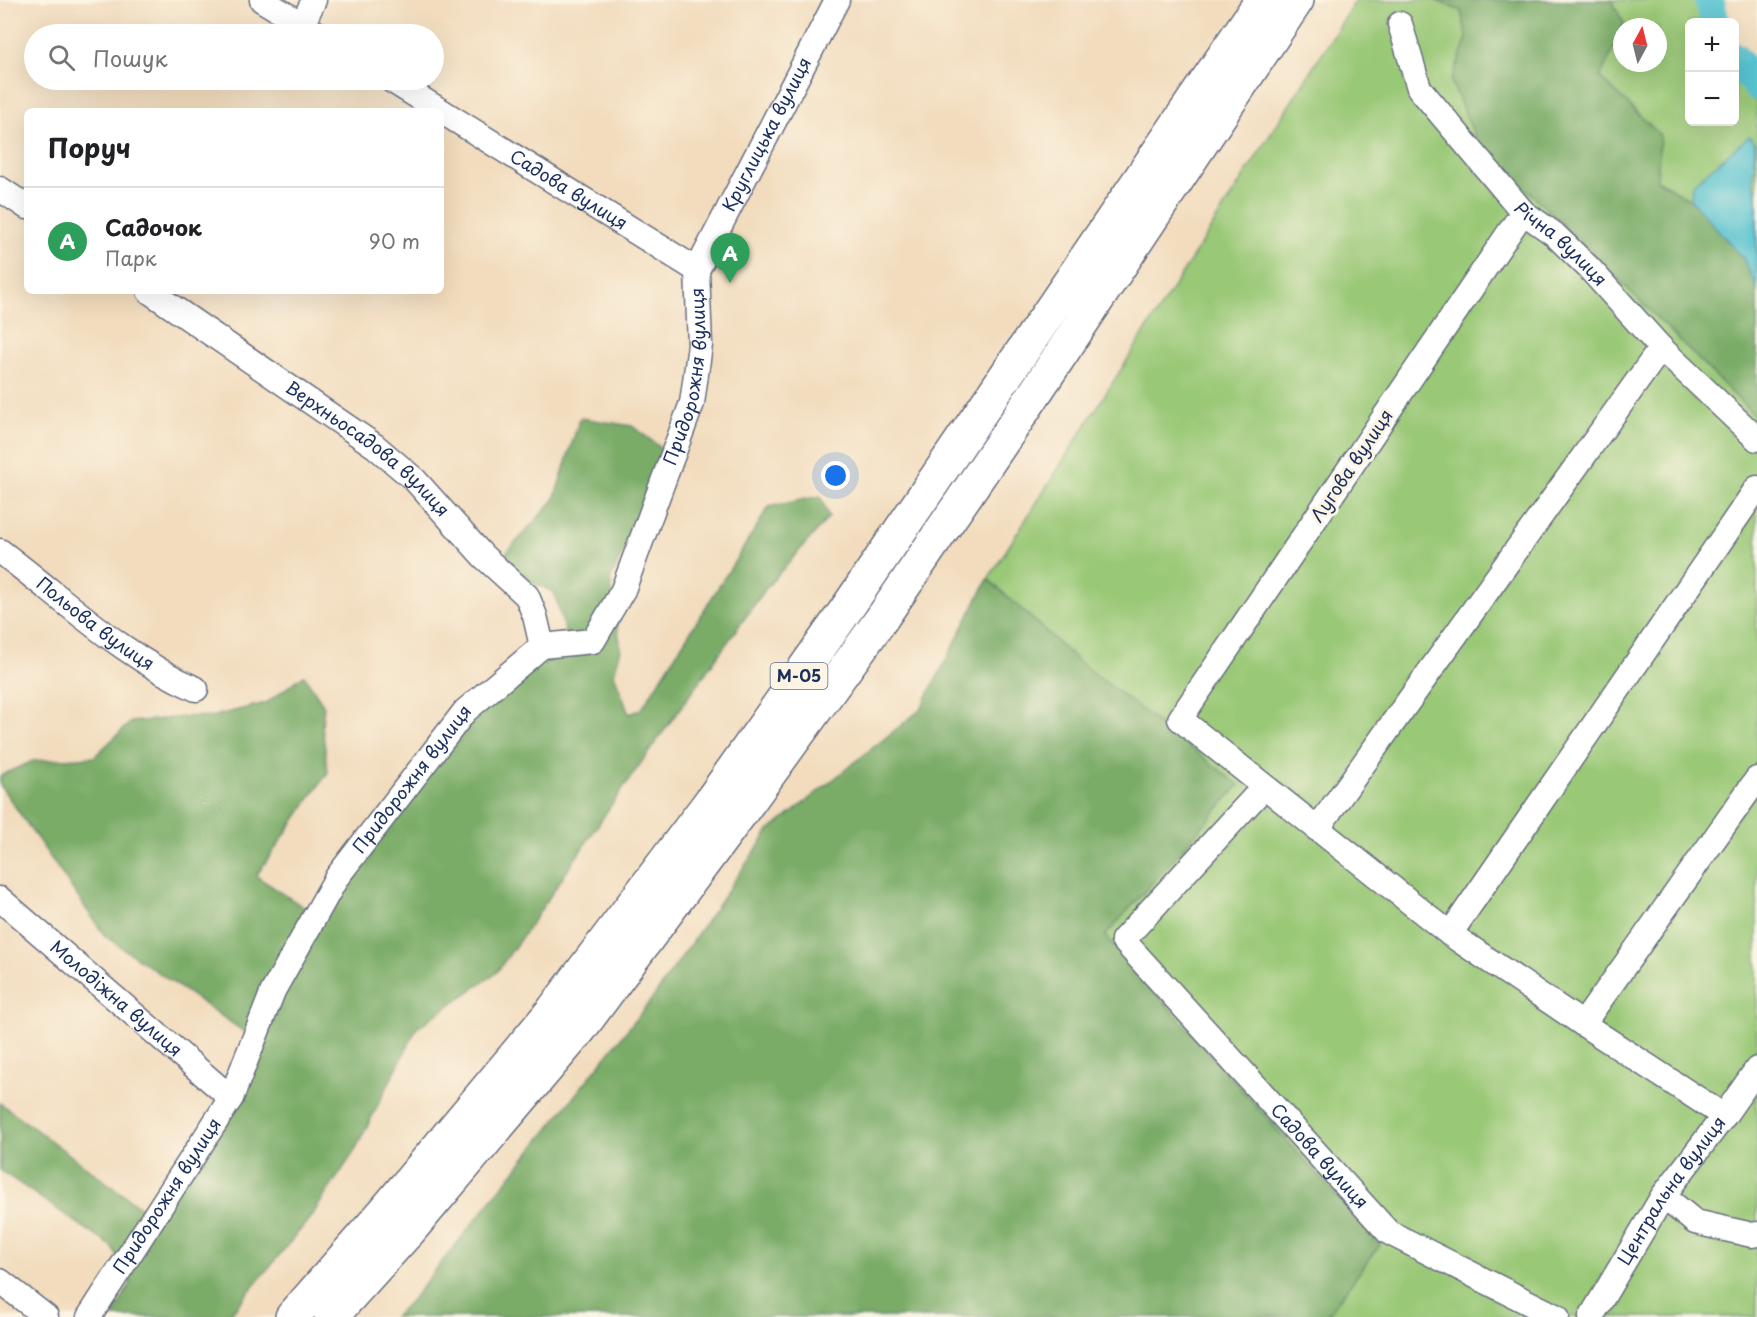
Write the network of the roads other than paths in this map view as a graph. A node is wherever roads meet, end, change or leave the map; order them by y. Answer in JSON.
{"nodes":[{"id":1,"x":262,"y":0,"type":"edge"},
{"id":2,"x":314,"y":0,"type":"edge"},
{"id":3,"x":837,"y":0,"type":"edge"},
{"id":4,"x":1262,"y":0,"type":"edge"},
{"id":5,"x":1297,"y":0,"type":"edge"},
{"id":6,"x":300,"y":24,"type":"edge"},
{"id":7,"x":311,"y":24,"type":"edge"},
{"id":8,"x":1400,"y":24,"type":"dead end"},
{"id":9,"x":407,"y":90,"type":"edge"},
{"id":10,"x":436,"y":108,"type":"edge"},
{"id":11,"x":444,"y":113,"type":"edge"},
{"id":12,"x":0,"y":189,"type":"edge"},
{"id":13,"x":24,"y":205,"type":"edge"},
{"id":14,"x":1523,"y":212,"type":"junction"},
{"id":15,"x":697,"y":270,"type":"junction"},
{"id":16,"x":153,"y":294,"type":"edge"},
{"id":17,"x":1661,"y":348,"type":"junction"},
{"id":18,"x":1757,"y":439,"type":"edge"},
{"id":19,"x":1757,"y":488,"type":"edge"},
{"id":20,"x":0,"y":551,"type":"edge"},
{"id":21,"x":542,"y":646,"type":"junction"},
{"id":22,"x":196,"y":689,"type":"dead end"},
{"id":23,"x":1757,"y":779,"type":"edge"},
{"id":24,"x":1264,"y":786,"type":"junction"},
{"id":25,"x":1317,"y":829,"type":"junction"},
{"id":26,"x":0,"y":899,"type":"edge"},
{"id":27,"x":1450,"y":934,"type":"junction"},
{"id":28,"x":1583,"y":1024,"type":"junction"},
{"id":29,"x":1757,"y":1070,"type":"edge"},
{"id":30,"x":231,"y":1098,"type":"junction"},
{"id":31,"x":1724,"y":1116,"type":"junction"},
{"id":32,"x":1663,"y":1196,"type":"junction"},
{"id":33,"x":1757,"y":1234,"type":"edge"},
{"id":34,"x":0,"y":1281,"type":"edge"},
{"id":35,"x":46,"y":1317,"type":"edge"},
{"id":36,"x":89,"y":1317,"type":"edge"},
{"id":37,"x":292,"y":1317,"type":"edge"},
{"id":38,"x":331,"y":1317,"type":"edge"},
{"id":39,"x":1557,"y":1317,"type":"edge"},
{"id":40,"x":1591,"y":1317,"type":"edge"}],
"edges":[{"from":1,"to":6,"type":"street"},
{"from":2,"to":7,"type":"street"},
{"from":3,"to":15,"type":"street","name":"Круглицька вулиця"},
{"from":4,"to":37,"type":"highway","number":"М-05"},
{"from":5,"to":38,"type":"highway","number":"М-05"},
{"from":8,"to":14,"type":"street","name":"Річна вулиця"},
{"from":9,"to":10,"type":"street","name":"Садова вулиця"},
{"from":11,"to":15,"type":"street","name":"Садова вулиця"},
{"from":12,"to":13,"type":"street"},
{"from":14,"to":17,"type":"street","name":"Річна вулиця"},
{"from":14,"to":24,"type":"street","name":"Лугова вулиця"},
{"from":15,"to":21,"type":"street","name":"Придорожня вулиця"},
{"from":16,"to":21,"type":"street","name":"Верхньосадова вулиця"},
{"from":17,"to":18,"type":"street","name":"Річна вулиця"},
{"from":17,"to":25,"type":"street"},
{"from":19,"to":27,"type":"street"},
{"from":20,"to":22,"type":"street","name":"Польова вулиця"},
{"from":21,"to":30,"type":"street","name":"Придорожня вулиця"},
{"from":23,"to":28,"type":"street"},
{"from":24,"to":25,"type":"street"},
{"from":24,"to":39,"type":"street","name":"Садова вулиця"},
{"from":25,"to":27,"type":"street"},
{"from":26,"to":30,"type":"street","name":"Молодіжна вулиця"},
{"from":27,"to":28,"type":"street"},
{"from":28,"to":31,"type":"street"},
{"from":29,"to":31,"type":"street","name":"Центральна вулиця"},
{"from":30,"to":36,"type":"street","name":"Придорожня вулиця"},
{"from":31,"to":32,"type":"street","name":"Центральна вулиця"},
{"from":32,"to":33,"type":"street"},
{"from":32,"to":40,"type":"street","name":"Центральна вулиця"},
{"from":34,"to":35,"type":"street"}]}
